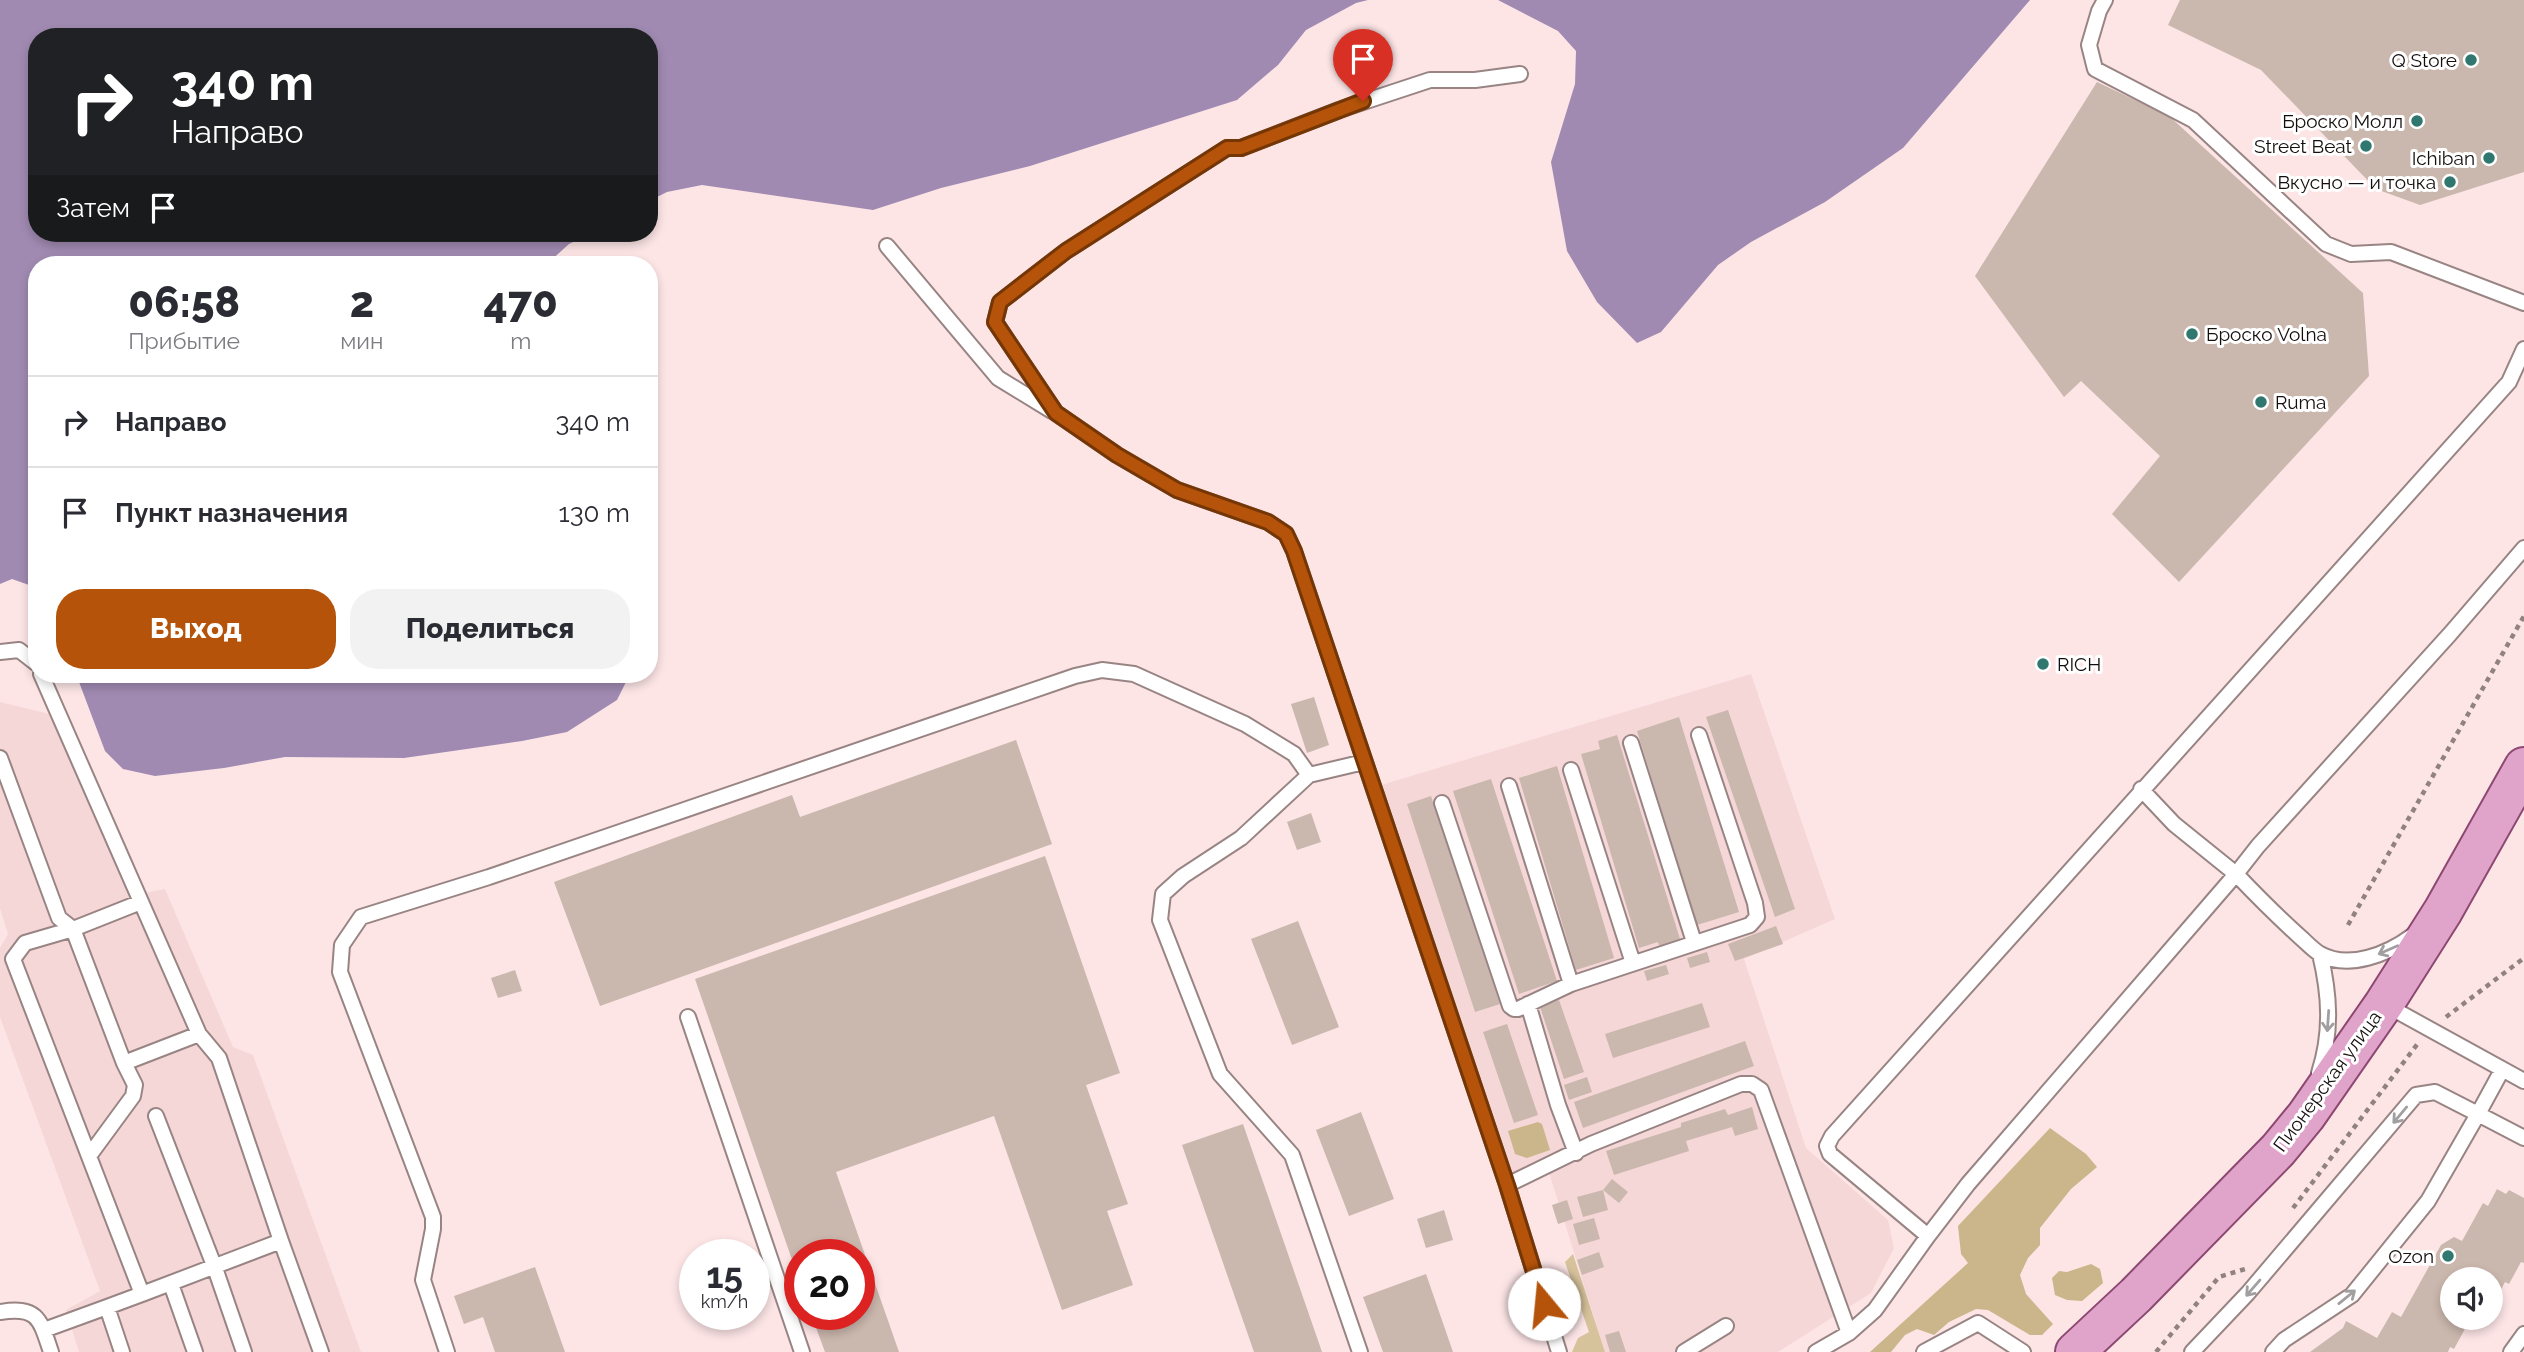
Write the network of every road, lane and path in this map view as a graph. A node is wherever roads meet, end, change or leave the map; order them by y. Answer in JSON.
{"nodes":[{"id":1,"x":2105,"y":0,"type":"edge"},
{"id":2,"x":1520,"y":74,"type":"dead end"},
{"id":3,"x":887,"y":246,"type":"dead end"},
{"id":4,"x":2524,"y":303,"type":"edge"},
{"id":5,"x":2524,"y":349,"type":"edge"},
{"id":6,"x":1056,"y":413,"type":"junction"},
{"id":7,"x":2524,"y":548,"type":"edge"},
{"id":8,"x":2524,"y":616,"type":"edge"},
{"id":9,"x":0,"y":652,"type":"edge"},
{"id":10,"x":28,"y":657,"type":"edge"},
{"id":11,"x":45,"y":683,"type":"edge"},
{"id":12,"x":1699,"y":735,"type":"dead end"},
{"id":13,"x":1632,"y":743,"type":"dead end"},
{"id":14,"x":0,"y":758,"type":"edge"},
{"id":15,"x":1364,"y":762,"type":"junction"},
{"id":16,"x":2524,"y":767,"type":"edge"},
{"id":17,"x":1571,"y":770,"type":"dead end"},
{"id":18,"x":1309,"y":775,"type":"junction"},
{"id":19,"x":1509,"y":786,"type":"dead end"},
{"id":20,"x":2141,"y":789,"type":"junction"},
{"id":21,"x":1442,"y":803,"type":"dead end"},
{"id":22,"x":2236,"y":874,"type":"junction"},
{"id":23,"x":141,"y":902,"type":"junction"},
{"id":24,"x":2443,"y":911,"type":"junction"},
{"id":25,"x":2348,"y":925,"type":"dead end"},
{"id":26,"x":73,"y":929,"type":"junction"},
{"id":27,"x":1694,"y":942,"type":"junction"},
{"id":28,"x":2320,"y":954,"type":"junction"},
{"id":29,"x":2524,"y":958,"type":"edge"},
{"id":30,"x":1633,"y":963,"type":"junction"},
{"id":31,"x":1571,"y":984,"type":"junction"},
{"id":32,"x":1528,"y":1004,"type":"junction"},
{"id":33,"x":2384,"y":1004,"type":"junction"},
{"id":34,"x":688,"y":1017,"type":"dead end"},
{"id":35,"x":2429,"y":1030,"type":"junction"},
{"id":36,"x":199,"y":1034,"type":"junction"},
{"id":37,"x":124,"y":1063,"type":"junction"},
{"id":38,"x":2502,"y":1070,"type":"junction"},
{"id":39,"x":2524,"y":1081,"type":"edge"},
{"id":40,"x":2478,"y":1114,"type":"junction"},
{"id":41,"x":156,"y":1116,"type":"dead end"},
{"id":42,"x":2306,"y":1116,"type":"junction"},
{"id":43,"x":2524,"y":1138,"type":"edge"},
{"id":44,"x":1576,"y":1153,"type":"junction"},
{"id":45,"x":89,"y":1156,"type":"junction"},
{"id":46,"x":1507,"y":1185,"type":"junction"},
{"id":47,"x":2288,"y":1214,"type":"dead end"},
{"id":48,"x":1927,"y":1236,"type":"junction"},
{"id":49,"x":281,"y":1241,"type":"junction"},
{"id":50,"x":215,"y":1268,"type":"junction"},
{"id":51,"x":2247,"y":1268,"type":"dead end"},
{"id":52,"x":171,"y":1284,"type":"junction"},
{"id":53,"x":142,"y":1294,"type":"junction"},
{"id":54,"x":107,"y":1307,"type":"junction"},
{"id":55,"x":0,"y":1312,"type":"edge"},
{"id":56,"x":1726,"y":1326,"type":"dead end"},
{"id":57,"x":44,"y":1330,"type":"junction"},
{"id":58,"x":1849,"y":1333,"type":"junction"},
{"id":59,"x":2524,"y":1334,"type":"edge"},
{"id":60,"x":797,"y":1351,"type":"edge"},
{"id":61,"x":2017,"y":1351,"type":"edge"},
{"id":62,"x":51,"y":1352,"type":"edge"},
{"id":63,"x":122,"y":1352,"type":"edge"},
{"id":64,"x":195,"y":1352,"type":"edge"},
{"id":65,"x":244,"y":1352,"type":"edge"},
{"id":66,"x":321,"y":1352,"type":"edge"},
{"id":67,"x":447,"y":1352,"type":"edge"},
{"id":68,"x":1360,"y":1352,"type":"edge"},
{"id":69,"x":1559,"y":1352,"type":"edge"},
{"id":70,"x":1684,"y":1352,"type":"edge"},
{"id":71,"x":1816,"y":1352,"type":"edge"},
{"id":72,"x":1924,"y":1352,"type":"edge"},
{"id":73,"x":2075,"y":1352,"type":"edge"},
{"id":74,"x":2156,"y":1352,"type":"edge"},
{"id":75,"x":2192,"y":1352,"type":"edge"},
{"id":76,"x":2273,"y":1352,"type":"edge"},
{"id":77,"x":2511,"y":1352,"type":"edge"}],
"edges":[{"from":1,"to":4,"type":"lane"},
{"from":2,"to":6,"type":"lane"},
{"from":3,"to":6,"type":"lane"},
{"from":5,"to":20,"type":"lane"},
{"from":6,"to":15,"type":"lane"},
{"from":7,"to":22,"type":"lane"},
{"from":8,"to":25,"type":"path"},
{"from":9,"to":10,"type":"lane"},
{"from":11,"to":23,"type":"lane"},
{"from":12,"to":27,"type":"lane"},
{"from":13,"to":27,"type":"lane"},
{"from":14,"to":26,"type":"lane"},
{"from":15,"to":18,"type":"lane"},
{"from":15,"to":46,"type":"lane"},
{"from":16,"to":24,"type":"main road","name":"Пионерская улица"},
{"from":17,"to":30,"type":"lane"},
{"from":18,"to":67,"type":"lane"},
{"from":18,"to":68,"type":"lane"},
{"from":19,"to":31,"type":"lane"},
{"from":20,"to":22,"type":"lane"},
{"from":20,"to":48,"type":"lane"},
{"from":21,"to":32,"type":"lane"},
{"from":22,"to":28,"type":"lane"},
{"from":22,"to":48,"type":"lane"},
{"from":23,"to":26,"type":"lane"},
{"from":23,"to":36,"type":"lane"},
{"from":24,"to":28,"type":"lane","one_way":true},
{"from":24,"to":33,"type":"main road","name":"Пионерская улица"},
{"from":26,"to":37,"type":"lane"},
{"from":26,"to":45,"type":"lane"},
{"from":27,"to":30,"type":"lane"},
{"from":28,"to":42,"type":"lane","one_way":true},
{"from":29,"to":35,"type":"path"},
{"from":30,"to":31,"type":"lane"},
{"from":31,"to":32,"type":"lane"},
{"from":32,"to":44,"type":"lane"},
{"from":33,"to":35,"type":"lane"},
{"from":33,"to":42,"type":"main road","name":"Пионерская улица"},
{"from":34,"to":60,"type":"lane"},
{"from":35,"to":38,"type":"lane"},
{"from":35,"to":47,"type":"path"},
{"from":36,"to":37,"type":"lane"},
{"from":36,"to":49,"type":"lane"},
{"from":37,"to":45,"type":"lane"},
{"from":38,"to":39,"type":"lane"},
{"from":38,"to":40,"type":"lane"},
{"from":40,"to":43,"type":"lane"},
{"from":40,"to":75,"type":"lane","one_way":true},
{"from":76,"to":40,"type":"lane","one_way":true},
{"from":41,"to":50,"type":"lane"},
{"from":42,"to":73,"type":"main road","name":"Пионерская улица"},
{"from":44,"to":46,"type":"lane"},
{"from":44,"to":58,"type":"lane"},
{"from":45,"to":53,"type":"lane"},
{"from":46,"to":69,"type":"lane"},
{"from":48,"to":58,"type":"lane"},
{"from":49,"to":50,"type":"lane"},
{"from":49,"to":66,"type":"lane"},
{"from":50,"to":52,"type":"lane"},
{"from":50,"to":65,"type":"lane"},
{"from":51,"to":74,"type":"path"},
{"from":52,"to":53,"type":"lane"},
{"from":52,"to":64,"type":"lane"},
{"from":53,"to":54,"type":"lane"},
{"from":54,"to":57,"type":"lane"},
{"from":54,"to":63,"type":"lane"},
{"from":55,"to":57,"type":"lane"},
{"from":56,"to":70,"type":"lane"},
{"from":57,"to":62,"type":"lane"},
{"from":58,"to":71,"type":"lane"},
{"from":59,"to":77,"type":"lane"},
{"from":61,"to":72,"type":"lane"}]}
